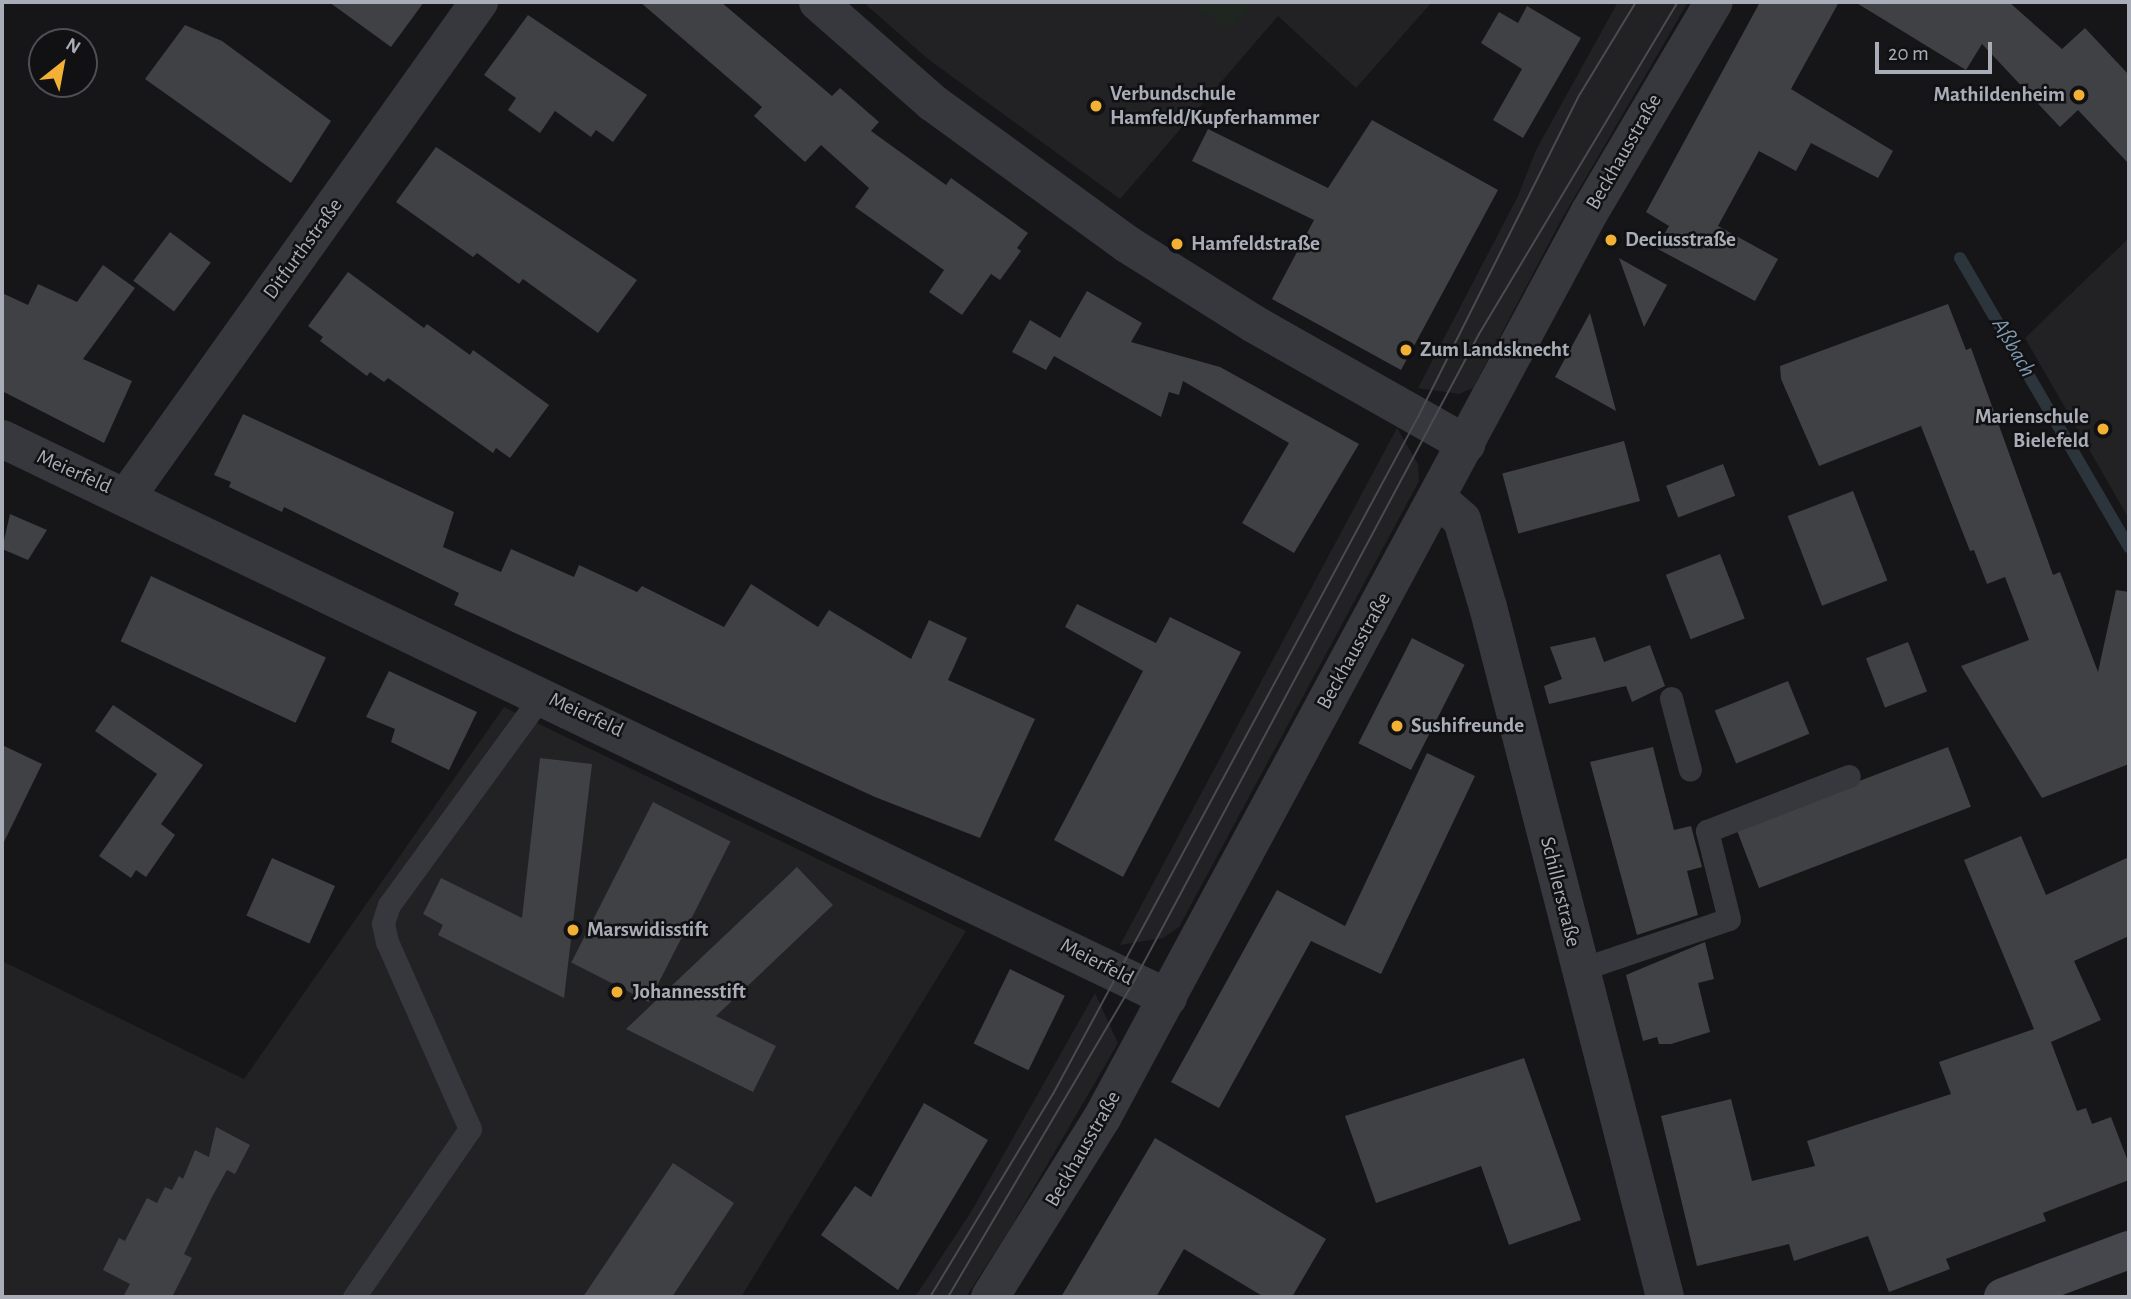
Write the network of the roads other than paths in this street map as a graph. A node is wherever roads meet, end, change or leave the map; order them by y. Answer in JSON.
{"nodes":[{"id":1,"x":480,"y":2,"type":"edge"},
{"id":2,"x":818,"y":2,"type":"edge"},
{"id":3,"x":1714,"y":2,"type":"edge"},
{"id":4,"x":2,"y":439,"type":"edge"},
{"id":5,"x":1466,"y":444,"type":"junction"},
{"id":6,"x":127,"y":496,"type":"junction"},
{"id":7,"x":1437,"y":498,"type":"junction"},
{"id":8,"x":543,"y":694,"type":"junction"},
{"id":9,"x":1671,"y":698,"type":"dead end"},
{"id":10,"x":1690,"y":770,"type":"dead end"},
{"id":11,"x":1849,"y":776,"type":"dead end"},
{"id":12,"x":1580,"y":970,"type":"junction"},
{"id":13,"x":1167,"y":998,"type":"junction"},
{"id":14,"x":2129,"y":1250,"type":"edge"},
{"id":15,"x":354,"y":1297,"type":"edge"},
{"id":16,"x":990,"y":1297,"type":"edge"},
{"id":17,"x":1665,"y":1297,"type":"edge"},
{"id":18,"x":2003,"y":1297,"type":"edge"}],
"edges":[{"from":1,"to":6,"type":"street","name":"Ditfurthstraße"},
{"from":2,"to":5,"type":"street"},
{"from":3,"to":5,"type":"street","name":"Beckhausstraße"},
{"from":4,"to":6,"type":"street","name":"Meierfeld"},
{"from":5,"to":7,"type":"street","name":"Beckhausstraße"},
{"from":6,"to":8,"type":"street","name":"Meierfeld"},
{"from":7,"to":12,"type":"street","name":"Schillerstraße"},
{"from":7,"to":13,"type":"street","name":"Beckhausstraße"},
{"from":8,"to":13,"type":"street","name":"Meierfeld"},
{"from":8,"to":15,"type":"lane"},
{"from":9,"to":10,"type":"lane"},
{"from":11,"to":12,"type":"lane"},
{"from":12,"to":17,"type":"street","name":"Schillerstraße"},
{"from":13,"to":16,"type":"street","name":"Beckhausstraße"},
{"from":14,"to":18,"type":"main road"}]}
